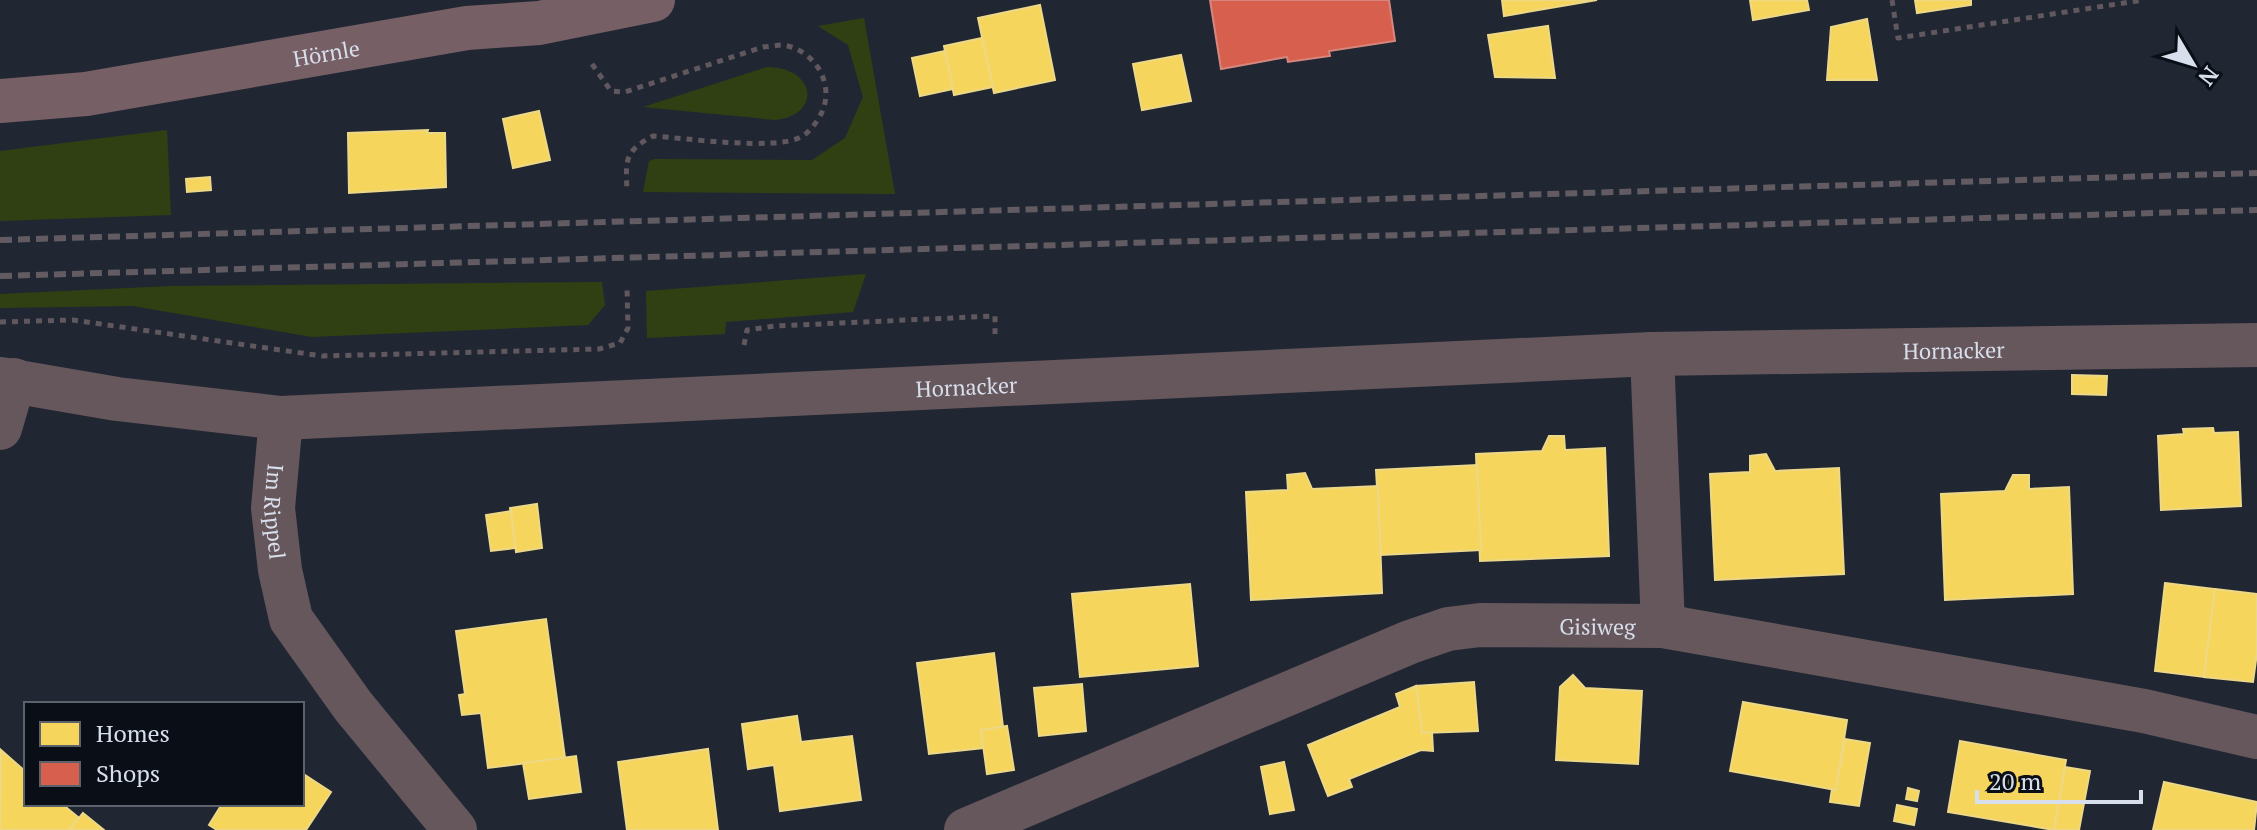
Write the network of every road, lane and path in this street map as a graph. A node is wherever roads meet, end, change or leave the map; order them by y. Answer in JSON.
{"nodes":[{"id":1,"x":1892,"y":0,"type":"edge"},
{"id":2,"x":2143,"y":0,"type":"edge"},
{"id":3,"x":636,"y":3,"type":"edge"},
{"id":4,"x":0,"y":101,"type":"edge"},
{"id":5,"x":627,"y":192,"type":"dead end"},
{"id":6,"x":627,"y":288,"type":"dead end"},
{"id":7,"x":0,"y":322,"type":"edge"},
{"id":8,"x":620,"y":343,"type":"junction"},
{"id":9,"x":2257,"y":345,"type":"edge"},
{"id":10,"x":743,"y":350,"type":"dead end"},
{"id":11,"x":631,"y":351,"type":"dead end"},
{"id":12,"x":1652,"y":354,"type":"junction"},
{"id":13,"x":7,"y":379,"type":"edge"},
{"id":14,"x":996,"y":384,"type":"junction"},
{"id":15,"x":281,"y":418,"type":"junction"},
{"id":16,"x":0,"y":428,"type":"edge"},
{"id":17,"x":1663,"y":626,"type":"junction"},
{"id":18,"x":2257,"y":737,"type":"edge"},
{"id":19,"x":455,"y":830,"type":"edge"},
{"id":20,"x":966,"y":830,"type":"edge"}],
"edges":[{"from":1,"to":2,"type":"path"},
{"from":3,"to":4,"type":"main road","name":"Hörnle"},
{"from":3,"to":5,"type":"path"},
{"from":6,"to":8,"type":"path"},
{"from":7,"to":8,"type":"path"},
{"from":8,"to":11,"type":"path"},
{"from":9,"to":12,"type":"street","name":"Hornacker"},
{"from":10,"to":14,"type":"path"},
{"from":12,"to":14,"type":"street","name":"Hornacker"},
{"from":12,"to":17,"type":"street"},
{"from":13,"to":15,"type":"street"},
{"from":13,"to":16,"type":"street"},
{"from":14,"to":15,"type":"street","name":"Hornacker"},
{"from":15,"to":19,"type":"street","name":"Im Rippel"},
{"from":17,"to":18,"type":"street","name":"Gisiweg"},
{"from":17,"to":20,"type":"street","name":"Gisiweg"}]}
